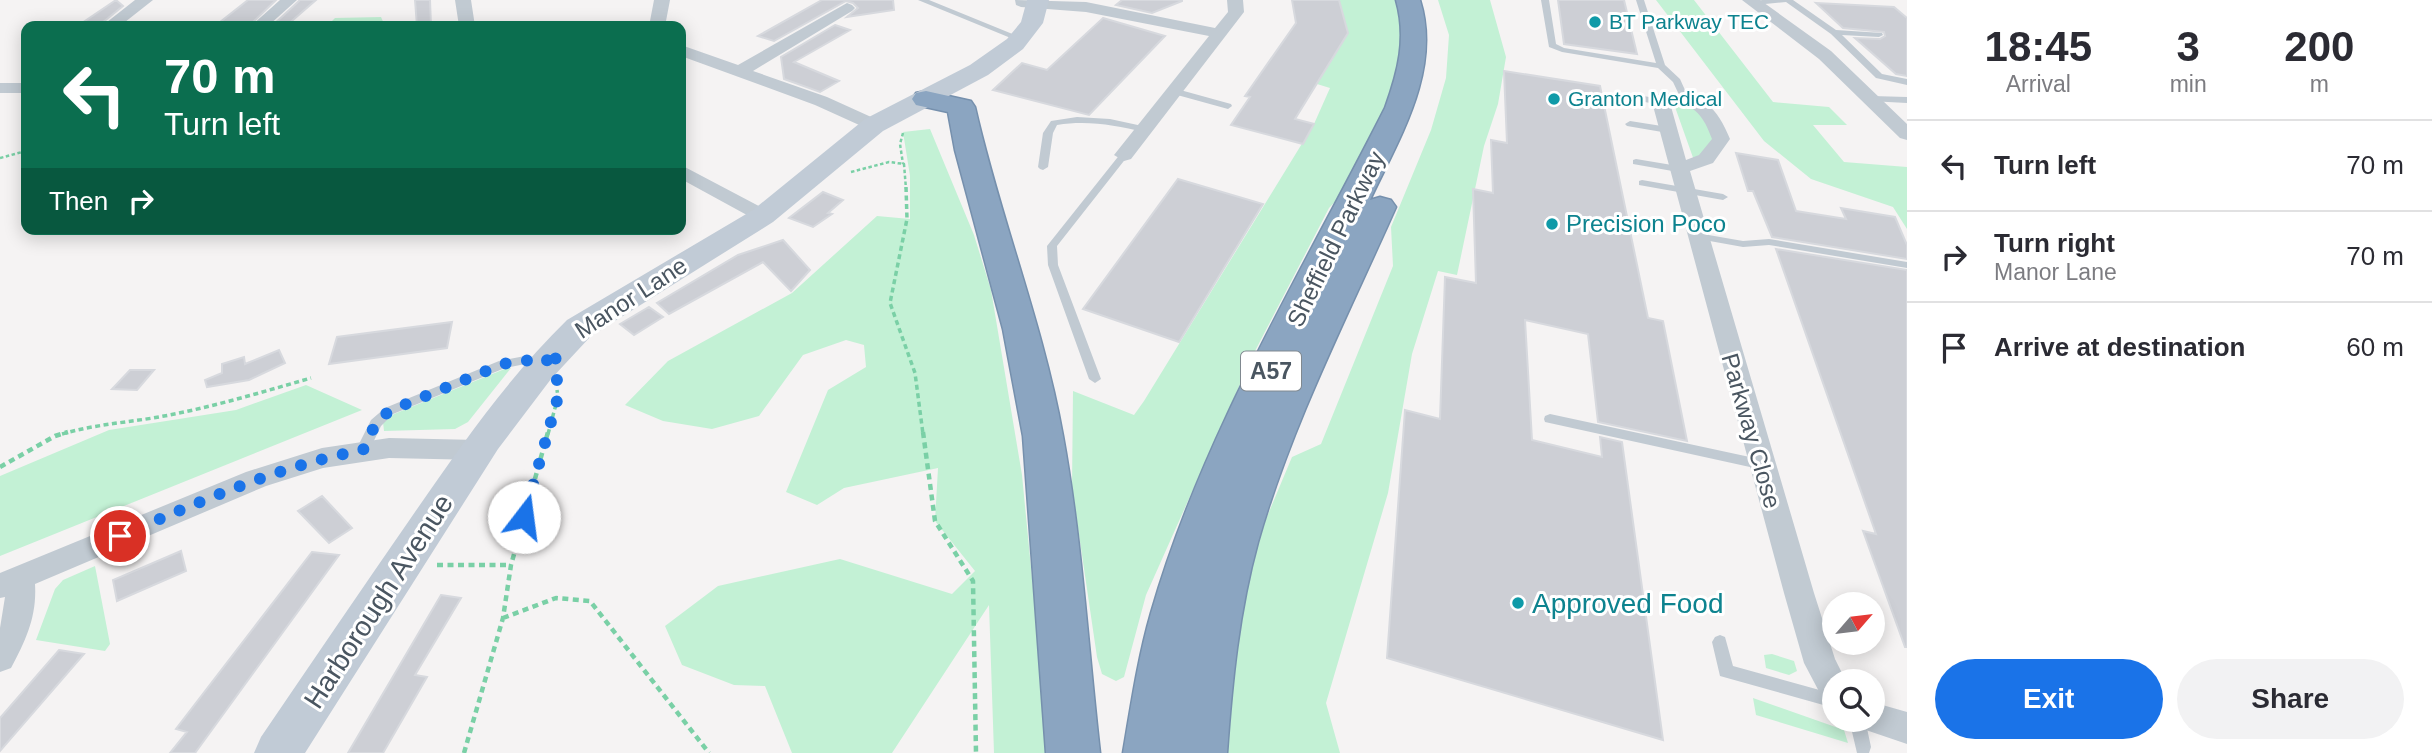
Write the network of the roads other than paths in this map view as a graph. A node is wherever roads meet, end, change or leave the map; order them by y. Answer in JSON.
{"nodes":[{"id":1,"x":145,"y":0,"type":"edge"},
{"id":2,"x":289,"y":0,"type":"edge"},
{"id":3,"x":463,"y":0,"type":"edge"},
{"id":4,"x":682,"y":0,"type":"edge"},
{"id":5,"x":922,"y":0,"type":"edge"},
{"id":6,"x":1235,"y":0,"type":"edge"},
{"id":7,"x":1408,"y":0,"type":"edge"},
{"id":8,"x":1427,"y":0,"type":"edge"},
{"id":9,"x":1545,"y":0,"type":"edge"},
{"id":10,"x":1640,"y":0,"type":"edge"},
{"id":11,"x":1786,"y":0,"type":"edge"},
{"id":12,"x":1030,"y":1,"type":"edge"},
{"id":13,"x":1753,"y":1,"type":"edge"},
{"id":14,"x":1090,"y":3,"type":"edge"},
{"id":15,"x":847,"y":8,"type":"dead end"},
{"id":16,"x":661,"y":12,"type":"edge"},
{"id":17,"x":117,"y":21,"type":"edge"},
{"id":18,"x":265,"y":21,"type":"edge"},
{"id":19,"x":466,"y":21,"type":"edge"},
{"id":20,"x":1834,"y":32,"type":"junction"},
{"id":21,"x":1218,"y":33,"type":"junction"},
{"id":22,"x":1880,"y":35,"type":"dead end"},
{"id":23,"x":1012,"y":36,"type":"junction"},
{"id":24,"x":686,"y":53,"type":"edge"},
{"id":25,"x":1661,"y":66,"type":"junction"},
{"id":26,"x":739,"y":72,"type":"junction"},
{"id":27,"x":1907,"y":82,"type":"edge"},
{"id":28,"x":0,"y":88,"type":"edge"},
{"id":29,"x":21,"y":88,"type":"edge"},
{"id":30,"x":1173,"y":91,"type":"junction"},
{"id":31,"x":937,"y":96,"type":"junction"},
{"id":32,"x":1626,"y":96,"type":"dead end"},
{"id":33,"x":1872,"y":99,"type":"junction"},
{"id":34,"x":1907,"y":100,"type":"edge"},
{"id":35,"x":1683,"y":102,"type":"junction"},
{"id":36,"x":1228,"y":106,"type":"dead end"},
{"id":37,"x":1630,"y":124,"type":"dead end"},
{"id":38,"x":874,"y":125,"type":"junction"},
{"id":39,"x":1144,"y":129,"type":"junction"},
{"id":40,"x":1668,"y":130,"type":"junction"},
{"id":41,"x":1907,"y":134,"type":"edge"},
{"id":42,"x":1124,"y":155,"type":"joint"},
{"id":43,"x":1636,"y":162,"type":"dead end"},
{"id":44,"x":1043,"y":167,"type":"dead end"},
{"id":45,"x":686,"y":174,"type":"edge"},
{"id":46,"x":1681,"y":179,"type":"junction"},
{"id":47,"x":1642,"y":183,"type":"dead end"},
{"id":48,"x":1723,"y":197,"type":"dead end"},
{"id":49,"x":763,"y":216,"type":"junction"},
{"id":50,"x":1697,"y":236,"type":"junction"},
{"id":51,"x":1907,"y":265,"type":"edge"},
{"id":52,"x":550,"y":357,"type":"junction"},
{"id":53,"x":1095,"y":379,"type":"dead end"},
{"id":54,"x":1550,"y":419,"type":"dead end"},
{"id":55,"x":363,"y":450,"type":"junction"},
{"id":56,"x":478,"y":450,"type":"junction"},
{"id":57,"x":1759,"y":464,"type":"junction"},
{"id":58,"x":10,"y":582,"type":"edge"},
{"id":59,"x":1720,"y":642,"type":"dead end"},
{"id":60,"x":0,"y":658,"type":"edge"},
{"id":61,"x":1823,"y":669,"type":"edge"},
{"id":62,"x":1822,"y":698,"type":"edge"},
{"id":63,"x":1907,"y":728,"type":"edge"},
{"id":64,"x":1885,"y":730,"type":"edge"},
{"id":65,"x":278,"y":753,"type":"edge"},
{"id":66,"x":1073,"y":753,"type":"edge"},
{"id":67,"x":1150,"y":753,"type":"edge"},
{"id":68,"x":1200,"y":753,"type":"edge"}],
"edges":[{"from":1,"to":17,"type":"street"},
{"from":2,"to":18,"type":"street"},
{"from":3,"to":19,"type":"street"},
{"from":4,"to":16,"type":"street"},
{"from":5,"to":23,"type":"lane"},
{"from":6,"to":21,"type":"street"},
{"from":7,"to":67,"type":"highway","name":"Sheffield Parkway","number":"A57"},
{"from":8,"to":68,"type":"highway","name":"Sheffield Parkway","number":"A57"},
{"from":9,"to":25,"type":"lane"},
{"from":10,"to":25,"type":"lane"},
{"from":11,"to":13,"type":"lane"},
{"from":11,"to":20,"type":"lane"},
{"from":12,"to":14,"type":"street"},
{"from":12,"to":23,"type":"street","name":"Manor Lane"},
{"from":13,"to":33,"type":"street"},
{"from":14,"to":21,"type":"street"},
{"from":15,"to":26,"type":"street"},
{"from":20,"to":22,"type":"lane"},
{"from":20,"to":27,"type":"lane"},
{"from":21,"to":30,"type":"street"},
{"from":23,"to":31,"type":"street","name":"Manor Lane"},
{"from":24,"to":26,"type":"street"},
{"from":25,"to":35,"type":"lane"},
{"from":26,"to":38,"type":"street"},
{"from":28,"to":29,"type":"street"},
{"from":30,"to":36,"type":"lane"},
{"from":30,"to":39,"type":"street"},
{"from":31,"to":38,"type":"street","name":"Manor Lane"},
{"from":31,"to":66,"type":"highway"},
{"from":32,"to":35,"type":"lane"},
{"from":33,"to":34,"type":"lane"},
{"from":33,"to":41,"type":"street"},
{"from":35,"to":40,"type":"street","name":"Parkway Close"},
{"from":35,"to":46,"type":"street"},
{"from":37,"to":40,"type":"lane"},
{"from":38,"to":49,"type":"street","name":"Manor Lane"},
{"from":39,"to":42,"type":"street"},
{"from":39,"to":44,"type":"lane"},
{"from":40,"to":46,"type":"street","name":"Parkway Close"},
{"from":42,"to":53,"type":"lane"},
{"from":43,"to":46,"type":"lane"},
{"from":45,"to":49,"type":"street"},
{"from":46,"to":47,"type":"lane"},
{"from":46,"to":48,"type":"lane"},
{"from":46,"to":50,"type":"street","name":"Parkway Close"},
{"from":49,"to":52,"type":"street","name":"Manor Lane"},
{"from":50,"to":51,"type":"lane"},
{"from":50,"to":57,"type":"street","name":"Parkway Close"},
{"from":52,"to":55,"type":"lane"},
{"from":52,"to":56,"type":"street","name":"Manor Lane"},
{"from":54,"to":57,"type":"lane"},
{"from":55,"to":56,"type":"street"},
{"from":55,"to":58,"type":"street"},
{"from":56,"to":65,"type":"street","name":"Harborough Avenue"},
{"from":57,"to":61,"type":"street","name":"Parkway Close"},
{"from":58,"to":60,"type":"street"},
{"from":59,"to":62,"type":"lane"},
{"from":63,"to":64,"type":"street"}]}
